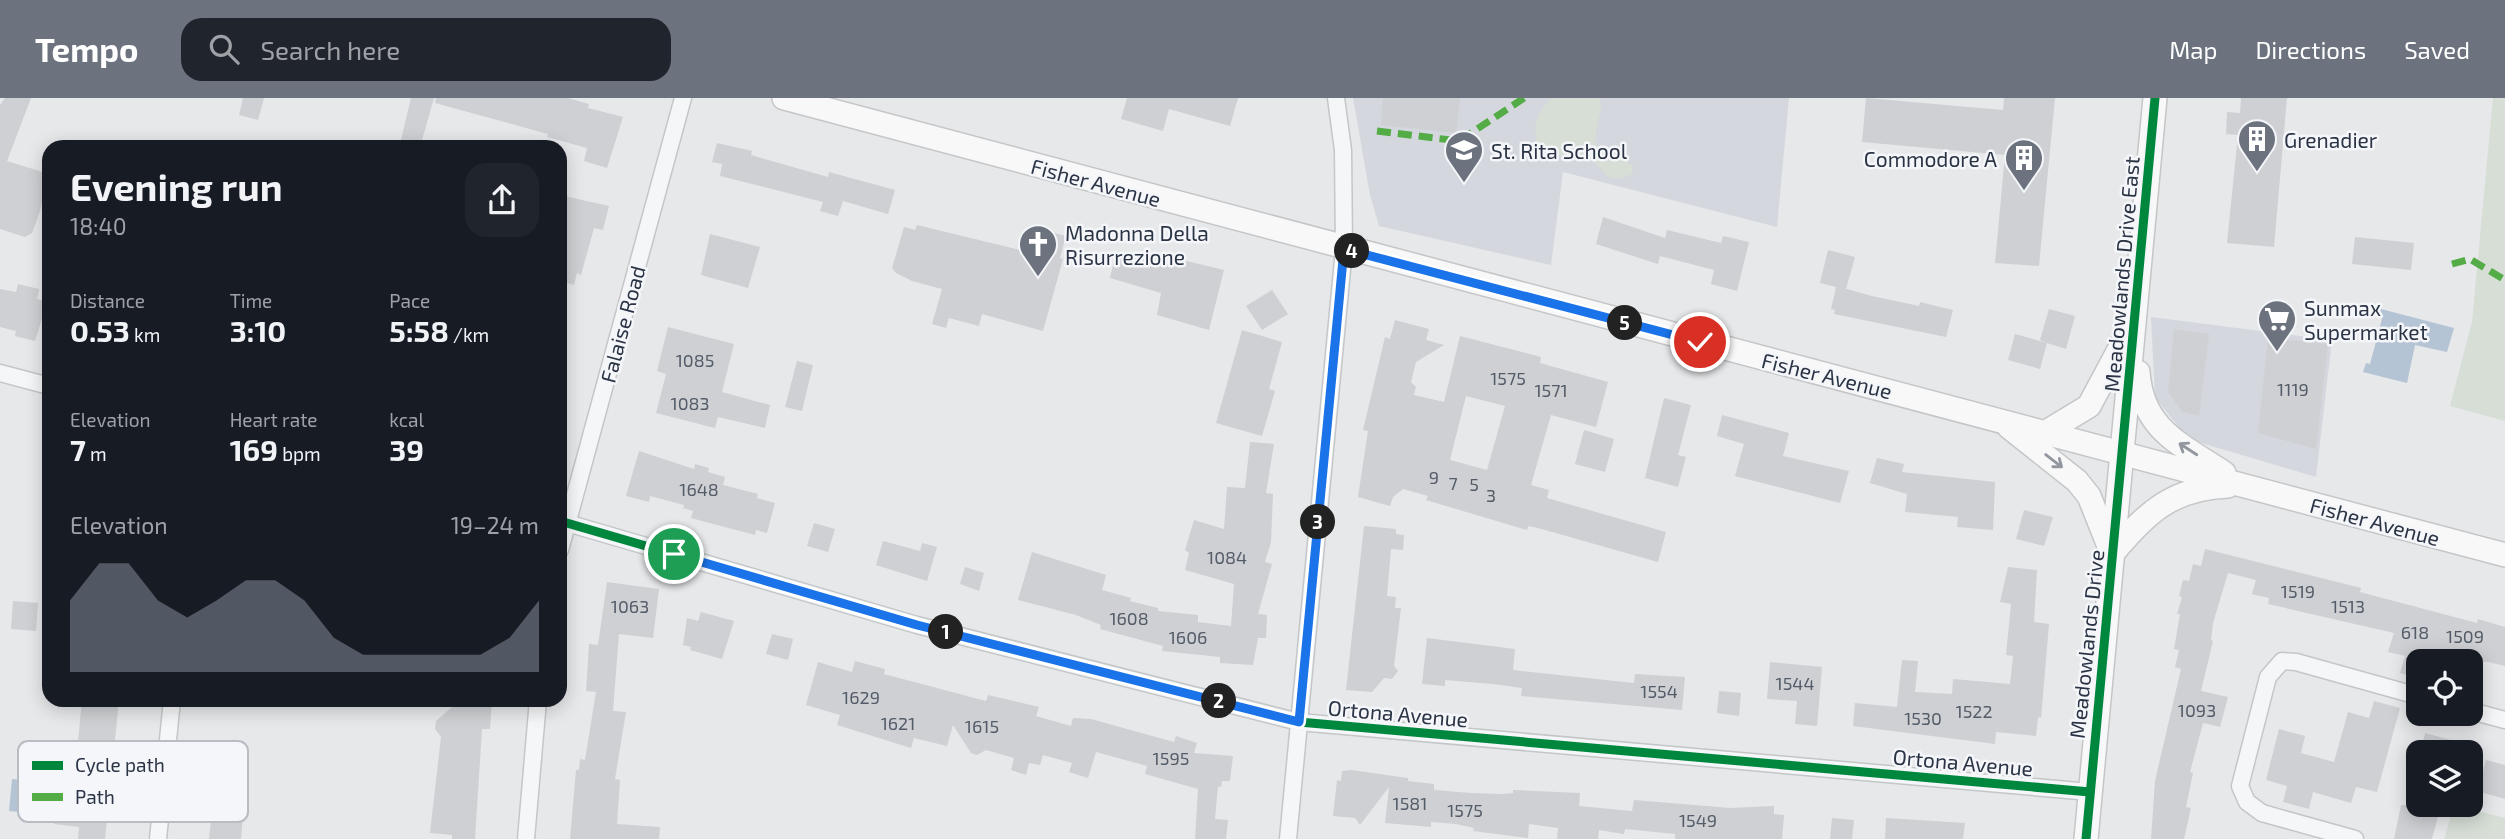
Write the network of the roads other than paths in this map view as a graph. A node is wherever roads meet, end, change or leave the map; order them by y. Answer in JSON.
{"nodes":[{"id":1,"x":683,"y":98,"type":"edge"},
{"id":2,"x":784,"y":98,"type":"edge"},
{"id":3,"x":1336,"y":98,"type":"edge"},
{"id":4,"x":2155,"y":98,"type":"edge"},
{"id":5,"x":1344,"y":249,"type":"junction"},
{"id":6,"x":2134,"y":320,"type":"junction"},
{"id":7,"x":0,"y":373,"type":"edge"},
{"id":8,"x":42,"y":384,"type":"edge"},
{"id":9,"x":2000,"y":420,"type":"junction"},
{"id":10,"x":2046,"y":432,"type":"junction"},
{"id":11,"x":2122,"y":453,"type":"junction"},
{"id":12,"x":2245,"y":486,"type":"junction"},
{"id":13,"x":567,"y":511,"type":"edge"},
{"id":14,"x":567,"y":523,"type":"edge"},
{"id":15,"x":2112,"y":554,"type":"junction"},
{"id":16,"x":2505,"y":555,"type":"edge"},
{"id":17,"x":2406,"y":693,"type":"edge"},
{"id":18,"x":171,"y":707,"type":"edge"},
{"id":19,"x":537,"y":707,"type":"edge"},
{"id":20,"x":2483,"y":714,"type":"edge"},
{"id":21,"x":2505,"y":720,"type":"edge"},
{"id":22,"x":1299,"y":722,"type":"junction"},
{"id":23,"x":168,"y":741,"type":"edge"},
{"id":24,"x":2090,"y":792,"type":"junction"},
{"id":25,"x":526,"y":839,"type":"edge"},
{"id":26,"x":1288,"y":839,"type":"edge"},
{"id":27,"x":2086,"y":839,"type":"edge"},
{"id":28,"x":2355,"y":839,"type":"edge"}],
"edges":[{"from":1,"to":13,"type":"street","name":"Falaise Road"},
{"from":2,"to":5,"type":"main road","name":"Fisher Avenue"},
{"from":3,"to":5,"type":"street"},
{"from":4,"to":6,"type":"main road","name":"Meadowlands Drive East"},
{"from":5,"to":9,"type":"main road","name":"Fisher Avenue"},
{"from":5,"to":22,"type":"street"},
{"from":6,"to":10,"type":"main road"},
{"from":6,"to":11,"type":"main road","name":"Meadowlands Drive East"},
{"from":12,"to":6,"type":"main road","one_way":true},
{"from":7,"to":8,"type":"street"},
{"from":9,"to":10,"type":"main road","name":"Fisher Avenue"},
{"from":9,"to":15,"type":"main road","one_way":true},
{"from":10,"to":11,"type":"main road","name":"Fisher Avenue"},
{"from":11,"to":12,"type":"main road","name":"Fisher Avenue"},
{"from":11,"to":15,"type":"main road","name":"Meadowlands Drive"},
{"from":12,"to":15,"type":"main road"},
{"from":12,"to":16,"type":"main road","name":"Fisher Avenue"},
{"from":14,"to":22,"type":"street","name":"Ortona Avenue"},
{"from":15,"to":24,"type":"main road","name":"Meadowlands Drive"},
{"from":17,"to":28,"type":"street"},
{"from":18,"to":23,"type":"street"},
{"from":19,"to":25,"type":"street"},
{"from":20,"to":21,"type":"street"},
{"from":22,"to":24,"type":"street","name":"Ortona Avenue"},
{"from":22,"to":26,"type":"street"},
{"from":24,"to":27,"type":"main road","name":"Meadowlands Drive"}]}
